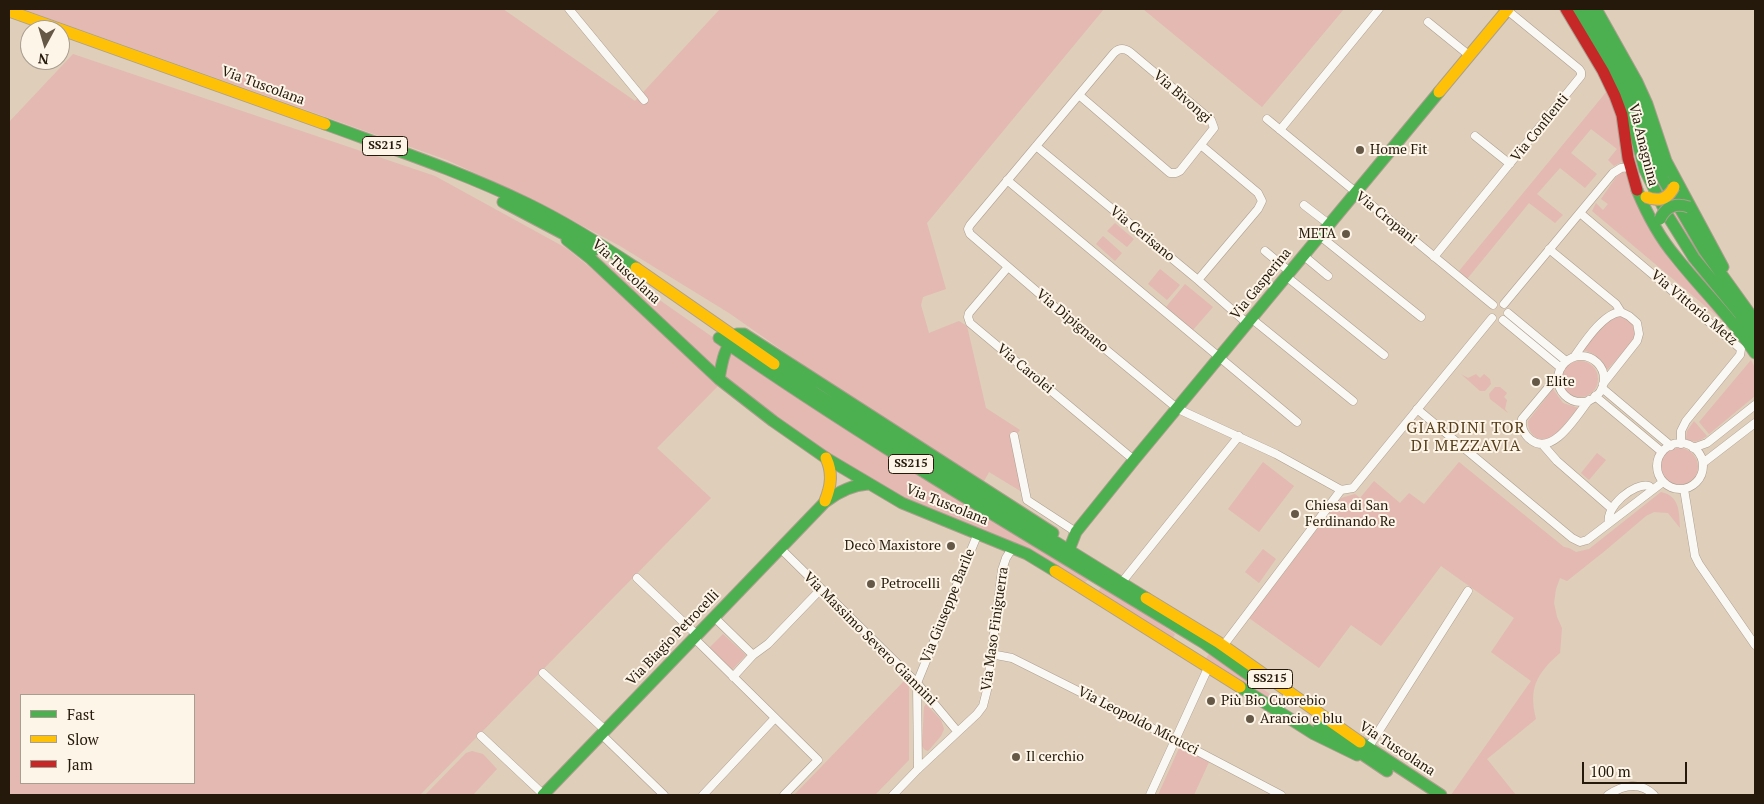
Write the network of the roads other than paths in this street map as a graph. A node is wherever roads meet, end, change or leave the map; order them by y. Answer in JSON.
{"nodes":[{"id":1,"x":569,"y":9,"type":"edge"},
{"id":2,"x":1379,"y":9,"type":"edge"},
{"id":3,"x":1566,"y":9,"type":"edge"},
{"id":4,"x":1576,"y":9,"type":"edge"},
{"id":5,"x":1587,"y":9,"type":"edge"},
{"id":6,"x":1596,"y":9,"type":"edge"},
{"id":7,"x":1508,"y":10,"type":"edge"},
{"id":8,"x":9,"y":11,"type":"edge"},
{"id":9,"x":1428,"y":22,"type":"dead end"},
{"id":10,"x":70,"y":43,"type":"edge"},
{"id":11,"x":1470,"y":56,"type":"junction"},
{"id":12,"x":1079,"y":95,"type":"junction"},
{"id":13,"x":644,"y":100,"type":"dead end"},
{"id":14,"x":1267,"y":119,"type":"dead end"},
{"id":15,"x":1280,"y":130,"type":"junction"},
{"id":16,"x":1475,"y":136,"type":"dead end"},
{"id":17,"x":1036,"y":146,"type":"junction"},
{"id":18,"x":1202,"y":146,"type":"junction"},
{"id":19,"x":1510,"y":164,"type":"junction"},
{"id":20,"x":1630,"y":167,"type":"junction"},
{"id":21,"x":1007,"y":180,"type":"junction"},
{"id":22,"x":1675,"y":182,"type":"junction"},
{"id":23,"x":1636,"y":185,"type":"junction"},
{"id":24,"x":1357,"y":194,"type":"junction"},
{"id":25,"x":1304,"y":205,"type":"dead end"},
{"id":26,"x":1691,"y":209,"type":"junction"},
{"id":27,"x":1580,"y":213,"type":"junction"},
{"id":28,"x":1330,"y":225,"type":"junction"},
{"id":29,"x":550,"y":226,"type":"junction"},
{"id":30,"x":969,"y":231,"type":"joint"},
{"id":31,"x":1320,"y":236,"type":"junction"},
{"id":32,"x":1550,"y":249,"type":"junction"},
{"id":33,"x":1265,"y":251,"type":"dead end"},
{"id":34,"x":1304,"y":256,"type":"junction"},
{"id":35,"x":1434,"y":257,"type":"junction"},
{"id":36,"x":1677,"y":258,"type":"junction"},
{"id":37,"x":1008,"y":267,"type":"junction"},
{"id":38,"x":1288,"y":275,"type":"junction"},
{"id":39,"x":1328,"y":276,"type":"dead end"},
{"id":40,"x":1198,"y":280,"type":"junction"},
{"id":41,"x":1737,"y":295,"type":"junction"},
{"id":42,"x":1504,"y":304,"type":"junction"},
{"id":43,"x":1492,"y":305,"type":"junction"},
{"id":44,"x":1621,"y":312,"type":"junction"},
{"id":45,"x":1508,"y":313,"type":"junction"},
{"id":46,"x":1421,"y":317,"type":"dead end"},
{"id":47,"x":1492,"y":318,"type":"junction"},
{"id":48,"x":1503,"y":320,"type":"junction"},
{"id":49,"x":1755,"y":320,"type":"edge"},
{"id":50,"x":1250,"y":322,"type":"junction"},
{"id":51,"x":1755,"y":337,"type":"edge"},
{"id":52,"x":730,"y":341,"type":"junction"},
{"id":53,"x":1755,"y":353,"type":"edge"},
{"id":54,"x":1384,"y":355,"type":"dead end"},
{"id":55,"x":1220,"y":357,"type":"junction"},
{"id":56,"x":1574,"y":357,"type":"junction"},
{"id":57,"x":1566,"y":361,"type":"junction"},
{"id":58,"x":1559,"y":372,"type":"junction"},
{"id":59,"x":719,"y":379,"type":"junction"},
{"id":60,"x":1602,"y":386,"type":"junction"},
{"id":61,"x":1592,"y":398,"type":"junction"},
{"id":62,"x":1354,"y":401,"type":"dead end"},
{"id":63,"x":1755,"y":405,"type":"edge"},
{"id":64,"x":1178,"y":409,"type":"junction"},
{"id":65,"x":1417,"y":410,"type":"junction"},
{"id":66,"x":1297,"y":422,"type":"dead end"},
{"id":67,"x":1755,"y":423,"type":"edge"},
{"id":68,"x":899,"y":435,"type":"junction"},
{"id":69,"x":1014,"y":436,"type":"dead end"},
{"id":70,"x":1239,"y":436,"type":"junction"},
{"id":71,"x":1681,"y":444,"type":"junction"},
{"id":72,"x":1542,"y":445,"type":"junction"},
{"id":73,"x":1671,"y":446,"type":"junction"},
{"id":74,"x":1693,"y":448,"type":"junction"},
{"id":75,"x":1662,"y":452,"type":"junction"},
{"id":76,"x":826,"y":458,"type":"junction"},
{"id":77,"x":1134,"y":460,"type":"junction"},
{"id":78,"x":1702,"y":464,"type":"junction"},
{"id":79,"x":938,"y":470,"type":"junction"},
{"id":80,"x":1663,"y":482,"type":"junction"},
{"id":81,"x":868,"y":484,"type":"junction"},
{"id":82,"x":1684,"y":489,"type":"junction"},
{"id":83,"x":1341,"y":490,"type":"junction"},
{"id":84,"x":1652,"y":490,"type":"junction"},
{"id":85,"x":825,"y":502,"type":"junction"},
{"id":86,"x":1611,"y":508,"type":"junction"},
{"id":87,"x":1016,"y":518,"type":"junction"},
{"id":88,"x":1609,"y":524,"type":"junction"},
{"id":89,"x":1076,"y":532,"type":"junction"},
{"id":90,"x":1054,"y":533,"type":"junction"},
{"id":91,"x":978,"y":534,"type":"junction"},
{"id":92,"x":1012,"y":547,"type":"junction"},
{"id":93,"x":780,"y":548,"type":"junction"},
{"id":94,"x":1068,"y":550,"type":"junction"},
{"id":95,"x":1097,"y":572,"type":"junction"},
{"id":96,"x":637,"y":578,"type":"dead end"},
{"id":97,"x":1122,"y":582,"type":"junction"},
{"id":98,"x":1080,"y":587,"type":"junction"},
{"id":99,"x":821,"y":589,"type":"junction"},
{"id":100,"x":1468,"y":591,"type":"dead end"},
{"id":101,"x":714,"y":617,"type":"junction"},
{"id":102,"x":695,"y":637,"type":"junction"},
{"id":103,"x":1755,"y":645,"type":"edge"},
{"id":104,"x":1224,"y":646,"type":"junction"},
{"id":105,"x":992,"y":654,"type":"junction"},
{"id":106,"x":753,"y":655,"type":"junction"},
{"id":107,"x":1208,"y":668,"type":"junction"},
{"id":108,"x":543,"y":673,"type":"dead end"},
{"id":109,"x":733,"y":677,"type":"junction"},
{"id":110,"x":917,"y":683,"type":"junction"},
{"id":111,"x":1287,"y":696,"type":"junction"},
{"id":112,"x":1269,"y":706,"type":"junction"},
{"id":113,"x":775,"y":718,"type":"junction"},
{"id":114,"x":957,"y":731,"type":"junction"},
{"id":115,"x":603,"y":732,"type":"junction"},
{"id":116,"x":481,"y":736,"type":"dead end"},
{"id":117,"x":1175,"y":740,"type":"junction"},
{"id":118,"x":1368,"y":754,"type":"junction"},
{"id":119,"x":918,"y":769,"type":"junction"},
{"id":120,"x":544,"y":795,"type":"edge"},
{"id":121,"x":664,"y":795,"type":"edge"},
{"id":122,"x":703,"y":795,"type":"edge"},
{"id":123,"x":784,"y":795,"type":"edge"},
{"id":124,"x":893,"y":795,"type":"edge"},
{"id":125,"x":1150,"y":795,"type":"edge"},
{"id":126,"x":1281,"y":795,"type":"edge"},
{"id":127,"x":1425,"y":795,"type":"edge"},
{"id":128,"x":1441,"y":795,"type":"edge"},
{"id":129,"x":1608,"y":795,"type":"edge"},
{"id":130,"x":1654,"y":795,"type":"edge"}],
"edges":[{"from":1,"to":13,"type":"street"},
{"from":2,"to":15,"type":"street"},
{"from":3,"to":20,"type":"main road","name":"Via Anagnina"},
{"from":4,"to":51,"type":"main road","name":"Via Anagnina"},
{"from":5,"to":41,"type":"main road","name":"Via Anagnina"},
{"from":6,"to":22,"type":"main road","name":"Via Anagnina"},
{"from":7,"to":11,"type":"main road","name":"Via Gasperina"},
{"from":7,"to":19,"type":"street","name":"Via Conflenti"},
{"from":8,"to":52,"type":"main road","name":"Via Tuscolana","number":"SS215"},
{"from":9,"to":11,"type":"street"},
{"from":10,"to":29,"type":"main road","name":"Via Tuscolana","number":"SS215"},
{"from":11,"to":24,"type":"main road","name":"Via Gasperina"},
{"from":12,"to":17,"type":"street","name":"Via Bivongi"},
{"from":12,"to":18,"type":"street","name":"Via Bivongi"},
{"from":12,"to":18,"type":"street","name":"Via Bivongi"},
{"from":14,"to":15,"type":"street","name":"Via Cropani"},
{"from":15,"to":24,"type":"street","name":"Via Cropani"},
{"from":16,"to":19,"type":"street"},
{"from":17,"to":21,"type":"street","name":"Via Bivongi"},
{"from":17,"to":40,"type":"street","name":"Via Cerisano"},
{"from":18,"to":40,"type":"street"},
{"from":19,"to":35,"type":"street","name":"Via Conflenti"},
{"from":20,"to":23,"type":"main road","name":"Via Anagnina"},
{"from":20,"to":27,"type":"street"},
{"from":21,"to":30,"type":"street","name":"Via Bivongi"},
{"from":21,"to":55,"type":"street"},
{"from":22,"to":23,"type":"main road","bridge":true},
{"from":22,"to":26,"type":"main road","name":"Via Anagnina"},
{"from":23,"to":36,"type":"main road","name":"Via Anagnina"},
{"from":24,"to":28,"type":"main road","name":"Via Gasperina"},
{"from":24,"to":35,"type":"street","name":"Via Cropani"},
{"from":25,"to":28,"type":"street"},
{"from":26,"to":36,"type":"main road","bridge":true},
{"from":26,"to":41,"type":"main road","name":"Via Anagnina"},
{"from":27,"to":32,"type":"street"},
{"from":27,"to":71,"type":"street","name":"Via Vittorio Metz"},
{"from":28,"to":31,"type":"main road","name":"Via Gasperina"},
{"from":29,"to":52,"type":"main road","name":"Via Tuscolana","number":"SS215"},
{"from":29,"to":59,"type":"main road","name":"Via Tuscolana"},
{"from":30,"to":37,"type":"street","name":"Via Dipignano"},
{"from":31,"to":34,"type":"main road","name":"Via Gasperina"},
{"from":31,"to":46,"type":"street"},
{"from":32,"to":42,"type":"street"},
{"from":32,"to":44,"type":"street"},
{"from":33,"to":38,"type":"street"},
{"from":34,"to":38,"type":"main road","name":"Via Gasperina"},
{"from":34,"to":39,"type":"street"},
{"from":35,"to":43,"type":"street","name":"Via Cropani"},
{"from":36,"to":53,"type":"main road","name":"Via Anagnina"},
{"from":37,"to":64,"type":"street","name":"Via Dipignano"},
{"from":37,"to":77,"type":"street","name":"Via Carolei"},
{"from":38,"to":50,"type":"main road","name":"Via Gasperina"},
{"from":38,"to":54,"type":"street"},
{"from":40,"to":50,"type":"street","name":"Via Cerisano"},
{"from":41,"to":49,"type":"main road","name":"Via Anagnina"},
{"from":42,"to":43,"type":"street"},
{"from":42,"to":45,"type":"street"},
{"from":43,"to":47,"type":"street"},
{"from":44,"to":56,"type":"street"},
{"from":44,"to":60,"type":"street"},
{"from":45,"to":48,"type":"street"},
{"from":45,"to":57,"type":"street"},
{"from":47,"to":48,"type":"street"},
{"from":47,"to":65,"type":"street"},
{"from":48,"to":58,"type":"street"},
{"from":50,"to":55,"type":"main road","name":"Via Gasperina"},
{"from":50,"to":62,"type":"street","name":"Via Cerisano"},
{"from":52,"to":59,"type":"main road"},
{"from":52,"to":68,"type":"main road","name":"Via Tuscolana"},
{"from":52,"to":79,"type":"main road","name":"Via Tuscolana","number":"SS215"},
{"from":52,"to":95,"type":"main road","name":"Via Tuscolana","number":"SS215"},
{"from":55,"to":64,"type":"main road","name":"Via Gasperina"},
{"from":55,"to":66,"type":"street"},
{"from":56,"to":57,"type":"street"},
{"from":56,"to":60,"type":"street"},
{"from":57,"to":58,"type":"street"},
{"from":58,"to":61,"type":"street"},
{"from":58,"to":72,"type":"street"},
{"from":59,"to":76,"type":"main road","name":"Via Tuscolana"},
{"from":60,"to":61,"type":"street"},
{"from":60,"to":73,"type":"street"},
{"from":61,"to":72,"type":"street"},
{"from":61,"to":75,"type":"street"},
{"from":63,"to":74,"type":"street"},
{"from":64,"to":70,"type":"street","name":"Via Dipignano"},
{"from":64,"to":77,"type":"main road","name":"Via Gasperina"},
{"from":65,"to":83,"type":"street"},
{"from":65,"to":88,"type":"street"},
{"from":67,"to":78,"type":"street"},
{"from":68,"to":79,"type":"main road"},
{"from":68,"to":90,"type":"main road","name":"Via Tuscolana"},
{"from":69,"to":89,"type":"street"},
{"from":70,"to":83,"type":"street","name":"Via Dipignano"},
{"from":70,"to":97,"type":"street"},
{"from":71,"to":73,"type":"street"},
{"from":71,"to":74,"type":"street"},
{"from":72,"to":86,"type":"street"},
{"from":73,"to":75,"type":"street"},
{"from":74,"to":78,"type":"street"},
{"from":75,"to":80,"type":"street"},
{"from":76,"to":81,"type":"main road","name":"Via Tuscolana"},
{"from":76,"to":85,"type":"main road","name":"Via Biagio Petrocelli"},
{"from":77,"to":89,"type":"main road","name":"Via Gasperina"},
{"from":78,"to":82,"type":"street"},
{"from":79,"to":87,"type":"main road","name":"Via Tuscolana","number":"SS215"},
{"from":80,"to":82,"type":"street"},
{"from":80,"to":84,"type":"street"},
{"from":81,"to":85,"type":"main road","name":"Via Biagio Petrocelli"},
{"from":81,"to":91,"type":"main road","name":"Via Tuscolana"},
{"from":82,"to":103,"type":"street"},
{"from":83,"to":104,"type":"street"},
{"from":84,"to":86,"type":"street"},
{"from":84,"to":88,"type":"street"},
{"from":85,"to":93,"type":"main road","name":"Via Biagio Petrocelli"},
{"from":86,"to":88,"type":"street"},
{"from":87,"to":90,"type":"main road"},
{"from":87,"to":94,"type":"main road","name":"Via Tuscolana","number":"SS215"},
{"from":89,"to":90,"type":"main road"},
{"from":89,"to":94,"type":"main road","name":"Via Gasperina"},
{"from":91,"to":92,"type":"main road","name":"Via Tuscolana"},
{"from":91,"to":110,"type":"street","name":"Via Giuseppe Barile"},
{"from":92,"to":98,"type":"main road","name":"Via Tuscolana"},
{"from":92,"to":105,"type":"street","name":"Via Maso Finiguerra"},
{"from":93,"to":99,"type":"street","name":"Via Massimo Severo Giannini"},
{"from":93,"to":101,"type":"main road","name":"Via Biagio Petrocelli"},
{"from":94,"to":95,"type":"main road","name":"Via Tuscolana","number":"SS215"},
{"from":95,"to":97,"type":"main road","name":"Via Tuscolana","number":"SS215"},
{"from":95,"to":98,"type":"main road"},
{"from":95,"to":111,"type":"main road","name":"Via Tuscolana","number":"SS215"},
{"from":96,"to":102,"type":"street"},
{"from":97,"to":104,"type":"main road","name":"Via Tuscolana","number":"SS215"},
{"from":98,"to":107,"type":"main road","name":"Via Tuscolana"},
{"from":99,"to":106,"type":"street"},
{"from":99,"to":110,"type":"street","name":"Via Massimo Severo Giannini"},
{"from":100,"to":118,"type":"street"},
{"from":101,"to":102,"type":"main road","name":"Via Biagio Petrocelli"},
{"from":101,"to":106,"type":"street"},
{"from":102,"to":109,"type":"street"},
{"from":102,"to":115,"type":"main road","name":"Via Biagio Petrocelli"},
{"from":104,"to":111,"type":"main road","name":"Via Tuscolana","number":"SS215"},
{"from":105,"to":114,"type":"street","name":"Via Maso Finiguerra"},
{"from":105,"to":117,"type":"street","name":"Via Leopoldo Micucci"},
{"from":106,"to":109,"type":"street"},
{"from":107,"to":112,"type":"main road","name":"Via Tuscolana"},
{"from":107,"to":117,"type":"street"},
{"from":108,"to":115,"type":"street"},
{"from":109,"to":113,"type":"street"},
{"from":110,"to":114,"type":"street","name":"Via Massimo Severo Giannini"},
{"from":110,"to":119,"type":"street","name":"Via Giuseppe Barile"},
{"from":111,"to":112,"type":"street"},
{"from":111,"to":118,"type":"main road","name":"Via Tuscolana","number":"SS215"},
{"from":112,"to":118,"type":"main road","name":"Via Tuscolana"},
{"from":113,"to":122,"type":"street"},
{"from":113,"to":123,"type":"street"},
{"from":114,"to":119,"type":"street","name":"Via Maso Finiguerra"},
{"from":115,"to":120,"type":"main road","name":"Via Biagio Petrocelli"},
{"from":115,"to":121,"type":"street"},
{"from":116,"to":120,"type":"street"},
{"from":117,"to":125,"type":"street"},
{"from":117,"to":126,"type":"street","name":"Via Leopoldo Micucci"},
{"from":118,"to":127,"type":"main road","name":"Via Tuscolana","number":"SS215"},
{"from":118,"to":128,"type":"main road","name":"Via Tuscolana","number":"SS215"},
{"from":119,"to":124,"type":"street","name":"Via Maso Finiguerra"},
{"from":129,"to":130,"type":"street"}]}
